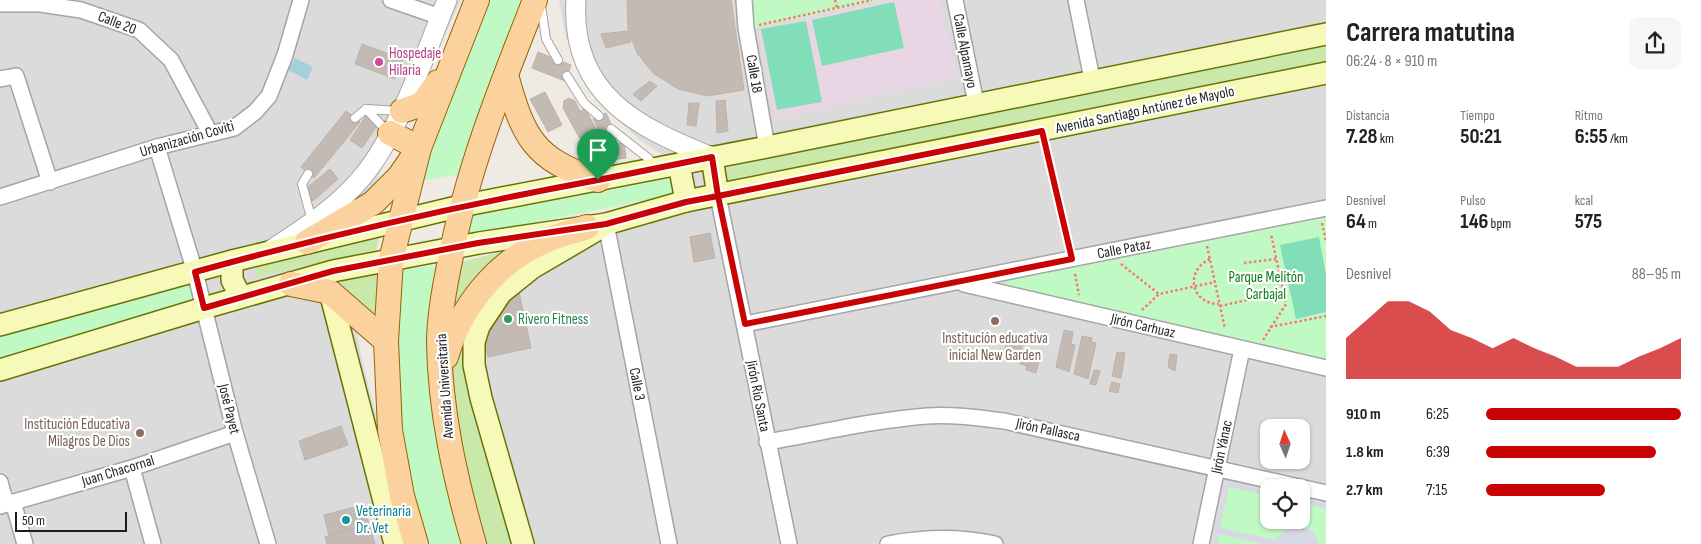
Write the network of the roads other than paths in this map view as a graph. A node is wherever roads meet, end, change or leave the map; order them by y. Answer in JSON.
{"nodes":[{"id":1,"x":301,"y":0,"type":"edge"},
{"id":2,"x":390,"y":0,"type":"edge"},
{"id":3,"x":477,"y":0,"type":"edge"},
{"id":4,"x":535,"y":0,"type":"edge"},
{"id":5,"x":540,"y":0,"type":"edge"},
{"id":6,"x":576,"y":0,"type":"edge"},
{"id":7,"x":744,"y":0,"type":"edge"},
{"id":8,"x":955,"y":0,"type":"edge"},
{"id":9,"x":1076,"y":0,"type":"edge"},
{"id":10,"x":0,"y":4,"type":"edge"},
{"id":11,"x":443,"y":8,"type":"edge"},
{"id":12,"x":1326,"y":34,"type":"edge"},
{"id":13,"x":558,"y":60,"type":"dead end"},
{"id":14,"x":454,"y":61,"type":"junction"},
{"id":15,"x":1326,"y":73,"type":"edge"},
{"id":16,"x":506,"y":75,"type":"junction"},
{"id":17,"x":567,"y":76,"type":"dead end"},
{"id":18,"x":0,"y":79,"type":"edge"},
{"id":19,"x":1092,"y":79,"type":"junction"},
{"id":20,"x":976,"y":103,"type":"junction"},
{"id":21,"x":366,"y":109,"type":"junction"},
{"id":22,"x":402,"y":111,"type":"junction"},
{"id":23,"x":599,"y":116,"type":"dead end"},
{"id":24,"x":354,"y":118,"type":"dead end"},
{"id":25,"x":611,"y":129,"type":"dead end"},
{"id":26,"x":210,"y":132,"type":"junction"},
{"id":27,"x":390,"y":133,"type":"junction"},
{"id":28,"x":157,"y":147,"type":"junction"},
{"id":29,"x":767,"y":147,"type":"junction"},
{"id":30,"x":419,"y":148,"type":"junction"},
{"id":31,"x":712,"y":157,"type":"junction"},
{"id":32,"x":679,"y":164,"type":"junction"},
{"id":33,"x":656,"y":168,"type":"junction"},
{"id":34,"x":308,"y":174,"type":"dead end"},
{"id":35,"x":598,"y":180,"type":"junction"},
{"id":36,"x":50,"y":182,"type":"junction"},
{"id":37,"x":718,"y":196,"type":"junction"},
{"id":38,"x":0,"y":197,"type":"edge"},
{"id":39,"x":686,"y":202,"type":"junction"},
{"id":40,"x":461,"y":206,"type":"junction"},
{"id":41,"x":1322,"y":208,"type":"edge"},
{"id":42,"x":400,"y":220,"type":"junction"},
{"id":43,"x":596,"y":225,"type":"junction"},
{"id":44,"x":309,"y":232,"type":"junction"},
{"id":45,"x":452,"y":248,"type":"junction"},
{"id":46,"x":391,"y":260,"type":"junction"},
{"id":47,"x":232,"y":261,"type":"junction"},
{"id":48,"x":195,"y":272,"type":"junction"},
{"id":49,"x":960,"y":283,"type":"junction"},
{"id":50,"x":291,"y":284,"type":"junction"},
{"id":51,"x":330,"y":292,"type":"junction"},
{"id":52,"x":241,"y":297,"type":"junction"},
{"id":53,"x":204,"y":308,"type":"junction"},
{"id":54,"x":745,"y":324,"type":"junction"},
{"id":55,"x":0,"y":325,"type":"edge"},
{"id":56,"x":386,"y":341,"type":"junction"},
{"id":57,"x":1235,"y":348,"type":"junction"},
{"id":58,"x":1326,"y":368,"type":"edge"},
{"id":59,"x":0,"y":370,"type":"edge"},
{"id":60,"x":442,"y":373,"type":"junction"},
{"id":61,"x":235,"y":433,"type":"junction"},
{"id":62,"x":767,"y":442,"type":"junction"},
{"id":63,"x":132,"y":468,"type":"junction"},
{"id":64,"x":1218,"y":468,"type":"junction"},
{"id":65,"x":0,"y":482,"type":"edge"},
{"id":66,"x":1326,"y":492,"type":"edge"},
{"id":67,"x":6,"y":504,"type":"edge"},
{"id":68,"x":25,"y":544,"type":"edge"},
{"id":69,"x":153,"y":544,"type":"edge"},
{"id":70,"x":268,"y":544,"type":"edge"},
{"id":71,"x":395,"y":544,"type":"edge"},
{"id":72,"x":416,"y":544,"type":"edge"},
{"id":73,"x":474,"y":544,"type":"edge"},
{"id":74,"x":523,"y":544,"type":"edge"},
{"id":75,"x":669,"y":544,"type":"edge"},
{"id":76,"x":789,"y":544,"type":"edge"},
{"id":77,"x":888,"y":544,"type":"edge"},
{"id":78,"x":994,"y":544,"type":"edge"},
{"id":79,"x":1201,"y":544,"type":"edge"}],
"edges":[{"from":1,"to":26,"type":"street","name":"Urbanización Coviti"},
{"from":2,"to":11,"type":"street"},
{"from":3,"to":14,"type":"main road"},
{"from":4,"to":16,"type":"main road","name":"Avenida Universitaria"},
{"from":5,"to":13,"type":"lane"},
{"from":6,"to":31,"type":"street"},
{"from":7,"to":29,"type":"street","name":"Calle 18"},
{"from":8,"to":20,"type":"street","name":"Calle Alpamayo"},
{"from":9,"to":19,"type":"street"},
{"from":10,"to":26,"type":"street","name":"Calle 20"},
{"from":11,"to":22,"type":"street"},
{"from":12,"to":19,"type":"main road"},
{"from":14,"to":22,"type":"main road"},
{"from":14,"to":30,"type":"main road"},
{"from":15,"to":37,"type":"main road","name":"Avenida Santiago Antúnez de Mayolo"},
{"from":16,"to":35,"type":"main road"},
{"from":16,"to":40,"type":"main road","name":"Avenida Universitaria"},
{"from":17,"to":23,"type":"lane"},
{"from":18,"to":36,"type":"street"},
{"from":19,"to":20,"type":"main road"},
{"from":20,"to":29,"type":"main road"},
{"from":21,"to":22,"type":"lane"},
{"from":21,"to":24,"type":"lane"},
{"from":21,"to":27,"type":"lane"},
{"from":22,"to":27,"type":"street"},
{"from":25,"to":33,"type":"lane"},
{"from":26,"to":28,"type":"street","name":"Urbanización Coviti"},
{"from":27,"to":30,"type":"main road"},
{"from":27,"to":44,"type":"street"},
{"from":28,"to":36,"type":"street","name":"Urbanización Coviti"},
{"from":28,"to":48,"type":"street","name":"José Payet"},
{"from":29,"to":31,"type":"main road"},
{"from":30,"to":42,"type":"main road"},
{"from":30,"to":44,"type":"main road"},
{"from":31,"to":32,"type":"main road"},
{"from":31,"to":37,"type":"main road"},
{"from":32,"to":33,"type":"main road"},
{"from":32,"to":39,"type":"main road"},
{"from":33,"to":35,"type":"main road"},
{"from":34,"to":44,"type":"lane"},
{"from":35,"to":40,"type":"main road"},
{"from":36,"to":38,"type":"street","name":"Urbanización Coviti"},
{"from":37,"to":39,"type":"main road","name":"Avenida Santiago Antúnez de Mayolo"},
{"from":37,"to":54,"type":"street","name":"Jirón Río Santa"},
{"from":39,"to":43,"type":"main road","name":"Avenida Santiago Antúnez de Mayolo"},
{"from":40,"to":42,"type":"main road"},
{"from":40,"to":45,"type":"main road","name":"Avenida Universitaria"},
{"from":41,"to":49,"type":"street","name":"Calle Pataz"},
{"from":42,"to":44,"type":"main road"},
{"from":42,"to":46,"type":"main road"},
{"from":43,"to":45,"type":"main road","name":"Avenida Santiago Antúnez de Mayolo"},
{"from":43,"to":60,"type":"main road"},
{"from":43,"to":74,"type":"main road","name":"Avenida Universitaria"},
{"from":43,"to":75,"type":"street","name":"Calle 3"},
{"from":44,"to":47,"type":"main road"},
{"from":45,"to":46,"type":"main road","name":"Avenida Santiago Antúnez de Mayolo"},
{"from":45,"to":60,"type":"main road","name":"Avenida Universitaria"},
{"from":46,"to":50,"type":"main road","name":"Avenida Santiago Antúnez de Mayolo"},
{"from":46,"to":56,"type":"main road"},
{"from":47,"to":48,"type":"main road"},
{"from":47,"to":52,"type":"main road"},
{"from":48,"to":53,"type":"street","name":"José Payet"},
{"from":48,"to":55,"type":"main road"},
{"from":49,"to":54,"type":"street","name":"Calle Pataz"},
{"from":49,"to":57,"type":"street","name":"Jirón Carhuaz"},
{"from":50,"to":51,"type":"main road"},
{"from":50,"to":52,"type":"main road","name":"Avenida Santiago Antúnez de Mayolo"},
{"from":51,"to":56,"type":"main road"},
{"from":51,"to":71,"type":"main road"},
{"from":52,"to":53,"type":"main road","name":"Avenida Santiago Antúnez de Mayolo"},
{"from":53,"to":59,"type":"main road","name":"Avenida Santiago Antúnez de Mayolo"},
{"from":53,"to":61,"type":"street","name":"José Payet"},
{"from":54,"to":62,"type":"street","name":"Jirón Río Santa"},
{"from":56,"to":72,"type":"main road"},
{"from":57,"to":58,"type":"street","name":"Jirón Carhuaz"},
{"from":57,"to":64,"type":"street","name":"Jirón Yánac"},
{"from":60,"to":73,"type":"main road","name":"Avenida Universitaria"},
{"from":61,"to":63,"type":"street","name":"Juan Chacornal"},
{"from":61,"to":70,"type":"street","name":"José Payet"},
{"from":62,"to":64,"type":"street","name":"Jirón Pallasca"},
{"from":62,"to":76,"type":"street","name":"Jirón Río Santa"},
{"from":63,"to":67,"type":"street","name":"Juan Chacornal"},
{"from":63,"to":69,"type":"street"},
{"from":64,"to":66,"type":"street","name":"Jirón Pallasca"},
{"from":64,"to":79,"type":"street","name":"Jirón Yánac"},
{"from":65,"to":67,"type":"street"},
{"from":67,"to":68,"type":"street"},
{"from":77,"to":78,"type":"street"}]}
